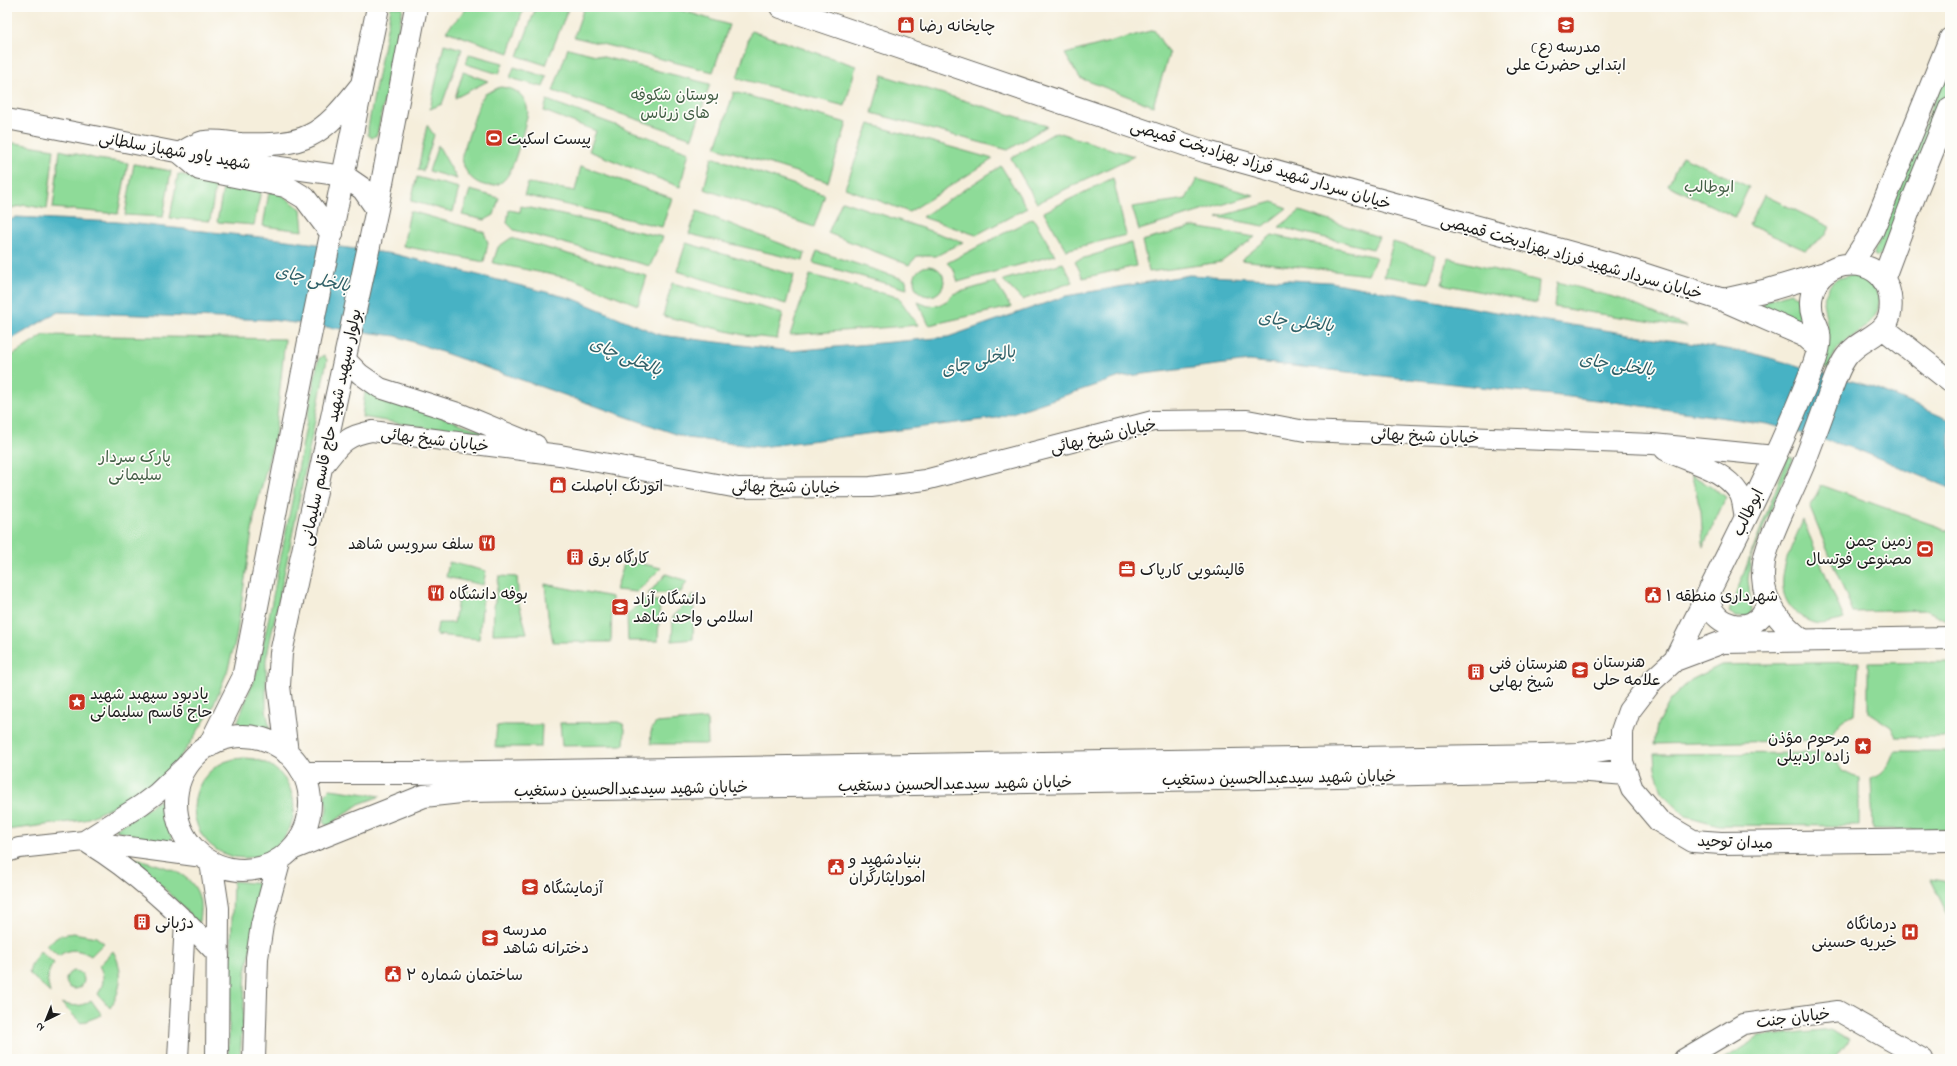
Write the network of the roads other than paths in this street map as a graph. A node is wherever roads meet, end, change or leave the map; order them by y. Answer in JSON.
{"nodes":[{"id":1,"x":378,"y":7,"type":"edge"},
{"id":2,"x":781,"y":7,"type":"edge"},
{"id":3,"x":419,"y":11,"type":"edge"},
{"id":4,"x":1950,"y":39,"type":"edge"},
{"id":5,"x":363,"y":83,"type":"junction"},
{"id":6,"x":1950,"y":108,"type":"edge"},
{"id":7,"x":7,"y":119,"type":"edge"},
{"id":8,"x":182,"y":152,"type":"junction"},
{"id":9,"x":344,"y":176,"type":"junction"},
{"id":10,"x":377,"y":209,"type":"junction"},
{"id":11,"x":331,"y":239,"type":"junction"},
{"id":12,"x":1852,"y":263,"type":"junction"},
{"id":13,"x":1825,"y":273,"type":"junction"},
{"id":14,"x":1883,"y":280,"type":"junction"},
{"id":15,"x":1723,"y":300,"type":"junction"},
{"id":16,"x":1883,"y":328,"type":"junction"},
{"id":17,"x":1816,"y":355,"type":"junction"},
{"id":18,"x":346,"y":357,"type":"junction"},
{"id":19,"x":1950,"y":381,"type":"edge"},
{"id":20,"x":1653,"y":444,"type":"junction"},
{"id":21,"x":1777,"y":452,"type":"junction"},
{"id":22,"x":560,"y":455,"type":"junction"},
{"id":23,"x":323,"y":466,"type":"junction"},
{"id":24,"x":1745,"y":517,"type":"junction"},
{"id":25,"x":1710,"y":589,"type":"junction"},
{"id":26,"x":1769,"y":602,"type":"junction"},
{"id":27,"x":1950,"y":638,"type":"edge"},
{"id":28,"x":1802,"y":640,"type":"junction"},
{"id":29,"x":1675,"y":660,"type":"junction"},
{"id":30,"x":1621,"y":747,"type":"junction"},
{"id":31,"x":203,"y":750,"type":"junction"},
{"id":32,"x":287,"y":753,"type":"junction"},
{"id":33,"x":303,"y":773,"type":"junction"},
{"id":34,"x":397,"y":773,"type":"junction"},
{"id":35,"x":1626,"y":774,"type":"junction"},
{"id":36,"x":403,"y":805,"type":"junction"},
{"id":37,"x":84,"y":841,"type":"junction"},
{"id":38,"x":1944,"y":843,"type":"edge"},
{"id":39,"x":7,"y":852,"type":"edge"},
{"id":40,"x":287,"y":854,"type":"junction"},
{"id":41,"x":207,"y":860,"type":"junction"},
{"id":42,"x":185,"y":920,"type":"junction"},
{"id":43,"x":219,"y":956,"type":"junction"},
{"id":44,"x":178,"y":1059,"type":"edge"},
{"id":45,"x":217,"y":1059,"type":"edge"},
{"id":46,"x":254,"y":1059,"type":"edge"},
{"id":47,"x":1684,"y":1059,"type":"edge"},
{"id":48,"x":1923,"y":1059,"type":"edge"}],
"edges":[{"from":1,"to":5,"type":"main road"},
{"from":2,"to":15,"type":"main road","name":"خیابان سردار شهید فرزاد بهزاد‌بخت قمیصی"},
{"from":3,"to":10,"type":"main road","name":"بولوار سپهبد شهید حاج قاسم سلیمانی"},
{"from":4,"to":12,"type":"main road"},
{"from":5,"to":8,"type":"main road"},
{"from":5,"to":9,"type":"main road"},
{"from":6,"to":14,"type":"main road"},
{"from":7,"to":8,"type":"street","name":"شهید یاور شهباز سلطانی"},
{"from":8,"to":9,"type":"street","name":"شهید یاور شهباز سلطانی"},
{"from":8,"to":11,"type":"main road"},
{"from":9,"to":10,"type":"main road"},
{"from":9,"to":11,"type":"main road"},
{"from":10,"to":18,"type":"main road","name":"بولوار سپهبد شهید حاج قاسم سلیمانی"},
{"from":11,"to":31,"type":"main road"},
{"from":12,"to":13,"type":"main road","name":"خیابان سردار شهید فرزاد بهزاد‌بخت قمیصی"},
{"from":12,"to":14,"type":"main road"},
{"from":13,"to":15,"type":"main road","name":"خیابان سردار شهید فرزاد بهزاد‌بخت قمیصی"},
{"from":13,"to":17,"type":"main road"},
{"from":14,"to":16,"type":"main road"},
{"from":15,"to":17,"type":"main road","name":"خیابان سردار شهید فرزاد بهزاد‌بخت قمیصی"},
{"from":16,"to":19,"type":"main road"},
{"from":16,"to":26,"type":"main road","name":"ابوطالب"},
{"from":17,"to":21,"type":"main road","name":"ابوطالب"},
{"from":18,"to":22,"type":"street","name":"خیابان شیخ بهائی"},
{"from":18,"to":23,"type":"main road","name":"بولوار سپهبد شهید حاج قاسم سلیمانی"},
{"from":20,"to":21,"type":"street","name":"خیابان شیخ بهائی"},
{"from":20,"to":22,"type":"street","name":"خیابان شیخ بهائی"},
{"from":20,"to":24,"type":"street","name":"خیابان شیخ بهائی"},
{"from":21,"to":24,"type":"main road","name":"ابوطالب"},
{"from":22,"to":23,"type":"street","name":"خیابان شیخ بهائی"},
{"from":23,"to":32,"type":"main road","name":"بولوار سپهبد شهید حاج قاسم سلیمانی"},
{"from":24,"to":25,"type":"main road","name":"ابوطالب"},
{"from":25,"to":26,"type":"main road"},
{"from":25,"to":29,"type":"main road","name":"ابوطالب"},
{"from":26,"to":28,"type":"main road","name":"ابوطالب"},
{"from":27,"to":28,"type":"main road","name":"میدان توحید"},
{"from":28,"to":29,"type":"main road","name":"میدان توحید"},
{"from":29,"to":30,"type":"main road","name":"میدان توحید"},
{"from":30,"to":34,"type":"main road","name":"خیابان شهید سیدعبدالحسین دستغیب"},
{"from":30,"to":35,"type":"main road","name":"میدان توحید"},
{"from":31,"to":32,"type":"main road"},
{"from":31,"to":37,"type":"street"},
{"from":31,"to":41,"type":"main road"},
{"from":32,"to":33,"type":"main road"},
{"from":33,"to":34,"type":"main road","name":"خیابان شهید سیدعبدالحسین دستغیب"},
{"from":33,"to":40,"type":"main road"},
{"from":34,"to":36,"type":"main road"},
{"from":35,"to":36,"type":"main road","name":"خیابان شهید سیدعبدالحسین دستغیب"},
{"from":35,"to":38,"type":"main road","name":"میدان توحید"},
{"from":36,"to":40,"type":"main road","name":"خیابان شهید سیدعبدالحسین دستغیب"},
{"from":37,"to":39,"type":"street"},
{"from":37,"to":41,"type":"street"},
{"from":37,"to":42,"type":"street"},
{"from":40,"to":41,"type":"main road"},
{"from":40,"to":46,"type":"main road"},
{"from":41,"to":43,"type":"main road"},
{"from":42,"to":43,"type":"street"},
{"from":42,"to":44,"type":"street"},
{"from":43,"to":45,"type":"main road"},
{"from":47,"to":48,"type":"street","name":"خیابان جنت"}]}
